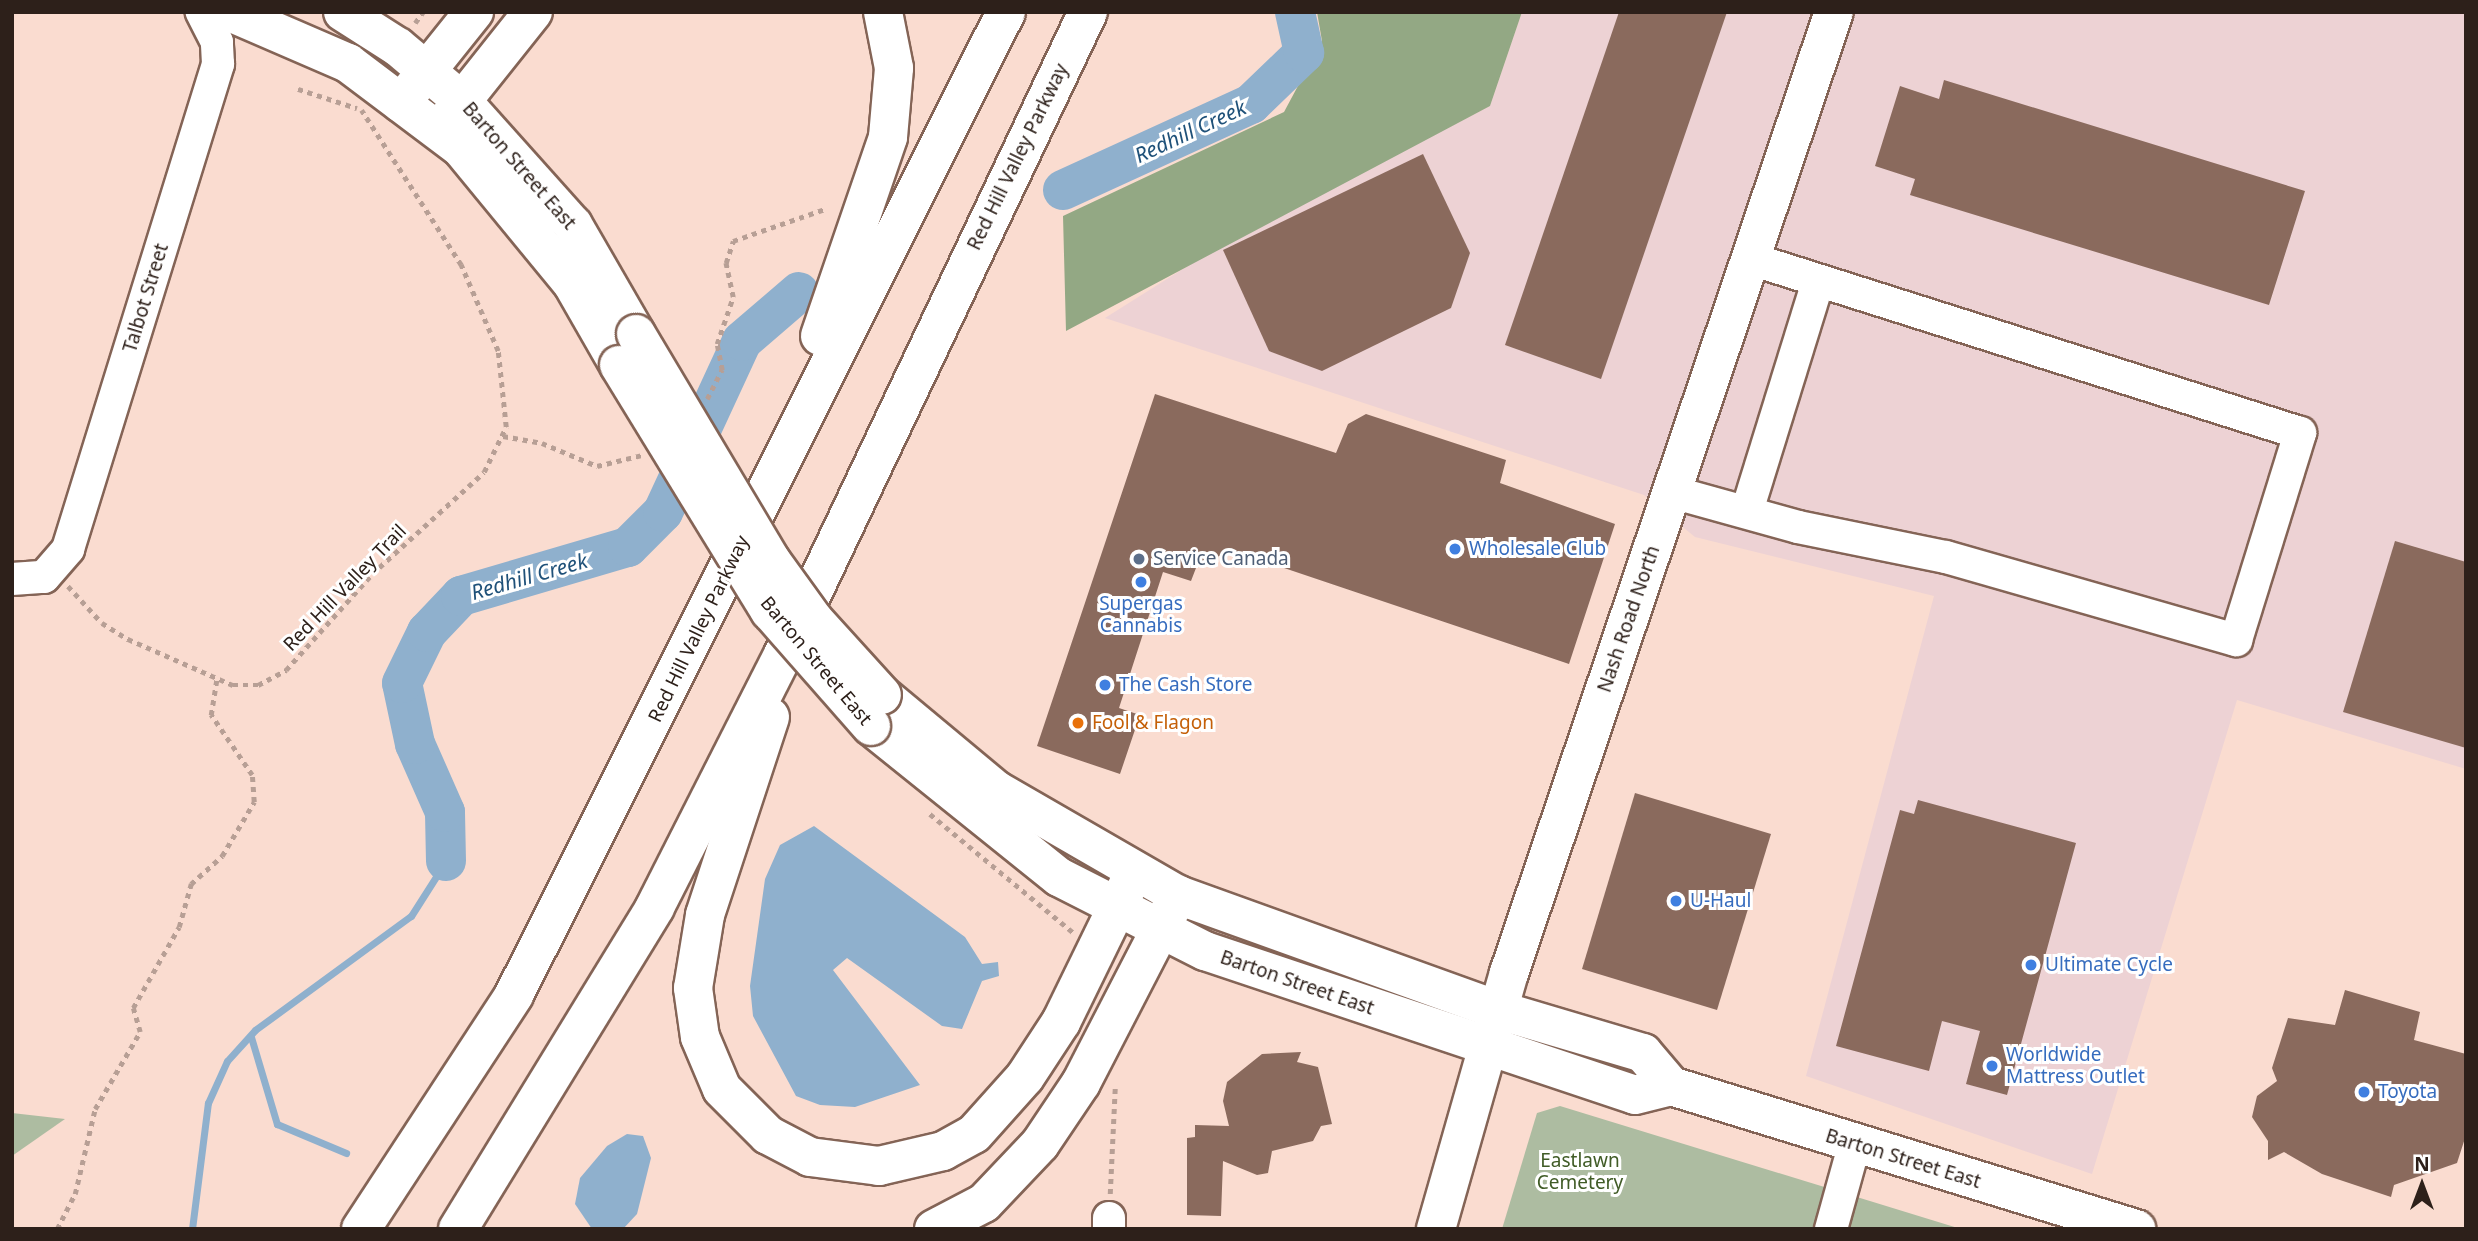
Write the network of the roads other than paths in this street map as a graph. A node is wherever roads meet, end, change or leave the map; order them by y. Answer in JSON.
{"nodes":[{"id":1,"x":202,"y":12,"type":"edge"},
{"id":2,"x":230,"y":12,"type":"edge"},
{"id":3,"x":343,"y":12,"type":"edge"},
{"id":4,"x":474,"y":12,"type":"edge"},
{"id":5,"x":533,"y":12,"type":"edge"},
{"id":6,"x":883,"y":12,"type":"edge"},
{"id":7,"x":1006,"y":12,"type":"edge"},
{"id":8,"x":1088,"y":12,"type":"edge"},
{"id":9,"x":1834,"y":12,"type":"edge"},
{"id":10,"x":425,"y":72,"type":"junction"},
{"id":11,"x":392,"y":114,"type":"junction"},
{"id":12,"x":451,"y":115,"type":"junction"},
{"id":13,"x":1751,"y":259,"type":"junction"},
{"id":14,"x":1818,"y":281,"type":"junction"},
{"id":15,"x":802,"y":418,"type":"junction"},
{"id":16,"x":1672,"y":492,"type":"junction"},
{"id":17,"x":1747,"y":511,"type":"junction"},
{"id":18,"x":12,"y":579,"type":"edge"},
{"id":19,"x":782,"y":657,"type":"junction"},
{"id":20,"x":876,"y":711,"type":"junction"},
{"id":21,"x":1134,"y":872,"type":"junction"},
{"id":22,"x":1178,"y":895,"type":"junction"},
{"id":23,"x":1118,"y":910,"type":"junction"},
{"id":24,"x":1161,"y":932,"type":"junction"},
{"id":25,"x":1498,"y":1010,"type":"junction"},
{"id":26,"x":1487,"y":1047,"type":"junction"},
{"id":27,"x":1671,"y":1086,"type":"junction"},
{"id":28,"x":1854,"y":1146,"type":"junction"},
{"id":29,"x":361,"y":1229,"type":"edge"},
{"id":30,"x":458,"y":1229,"type":"edge"},
{"id":31,"x":934,"y":1229,"type":"edge"},
{"id":32,"x":1436,"y":1229,"type":"edge"},
{"id":33,"x":1831,"y":1229,"type":"edge"},
{"id":34,"x":2137,"y":1229,"type":"edge"}],
"edges":[{"from":1,"to":18,"type":"street","name":"Talbot Street"},
{"from":2,"to":11,"type":"main road","name":"Barton Street East"},
{"from":3,"to":10,"type":"main road","name":"Barton Street East"},
{"from":4,"to":10,"type":"main road"},
{"from":5,"to":12,"type":"main road"},
{"from":6,"to":15,"type":"main road"},
{"from":7,"to":15,"type":"main road","name":"Red Hill Valley Parkway"},
{"from":8,"to":19,"type":"main road","name":"Red Hill Valley Parkway"},
{"from":9,"to":13,"type":"main road","name":"Nash Road North"},
{"from":10,"to":11,"type":"main road"},
{"from":10,"to":12,"type":"main road","name":"Barton Street East"},
{"from":11,"to":12,"type":"main road","name":"Barton Street East"},
{"from":12,"to":20,"type":"main road","name":"Barton Street East","bridge":true},
{"from":13,"to":14,"type":"street"},
{"from":13,"to":16,"type":"main road","name":"Nash Road North"},
{"from":14,"to":17,"type":"street"},
{"from":14,"to":17,"type":"street"},
{"from":15,"to":29,"type":"main road","name":"Red Hill Valley Parkway"},
{"from":16,"to":17,"type":"street"},
{"from":16,"to":25,"type":"main road","name":"Nash Road North"},
{"from":19,"to":23,"type":"main road"},
{"from":19,"to":30,"type":"main road","name":"Red Hill Valley Parkway"},
{"from":20,"to":21,"type":"main road","name":"Barton Street East"},
{"from":20,"to":23,"type":"main road","name":"Barton Street East"},
{"from":21,"to":22,"type":"main road","name":"Barton Street East"},
{"from":21,"to":23,"type":"main road"},
{"from":22,"to":24,"type":"main road"},
{"from":22,"to":25,"type":"main road","name":"Barton Street East"},
{"from":23,"to":24,"type":"main road","name":"Barton Street East"},
{"from":24,"to":26,"type":"main road","name":"Barton Street East"},
{"from":24,"to":31,"type":"main road"},
{"from":25,"to":26,"type":"main road","name":"Nash Road North"},
{"from":25,"to":27,"type":"main road","name":"Barton Street East"},
{"from":26,"to":27,"type":"main road","name":"Barton Street East"},
{"from":26,"to":32,"type":"main road","name":"Nash Road North"},
{"from":27,"to":28,"type":"main road","name":"Barton Street East"},
{"from":28,"to":33,"type":"street"},
{"from":28,"to":34,"type":"main road","name":"Barton Street East"}]}
